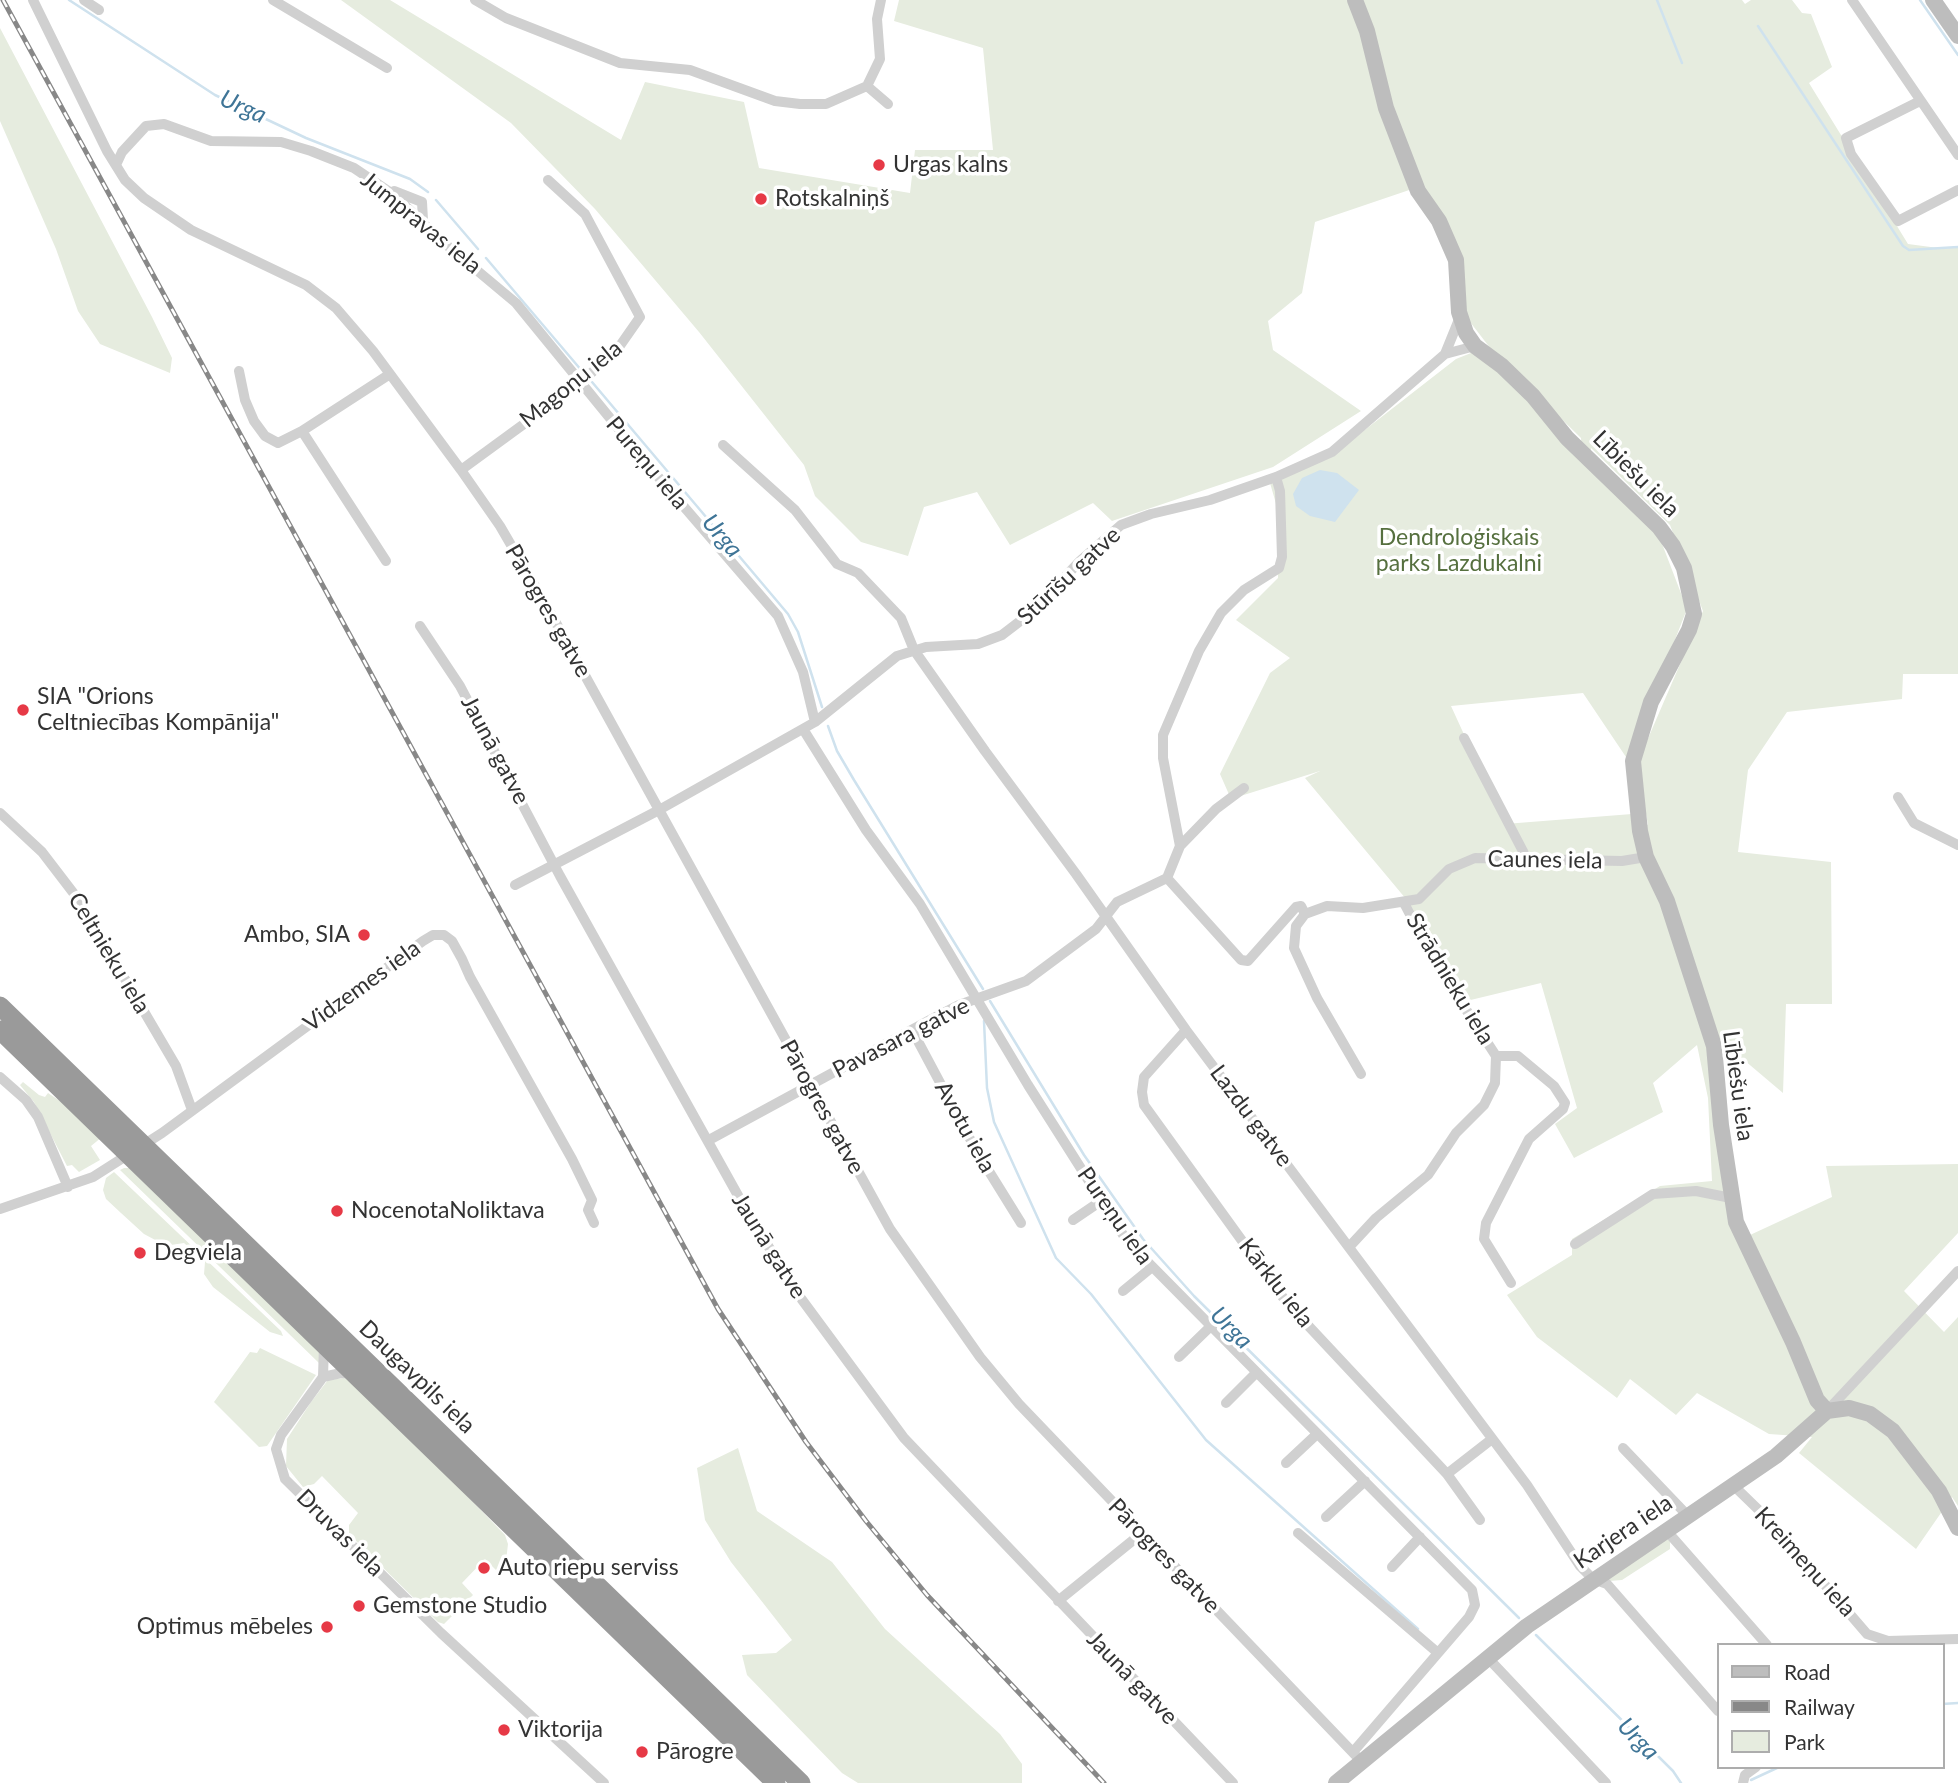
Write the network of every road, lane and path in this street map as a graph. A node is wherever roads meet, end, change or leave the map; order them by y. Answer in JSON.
{"nodes":[{"id":1,"x":33,"y":0,"type":"edge"},
{"id":2,"x":84,"y":0,"type":"edge"},
{"id":3,"x":272,"y":0,"type":"edge"},
{"id":4,"x":475,"y":0,"type":"edge"},
{"id":5,"x":881,"y":0,"type":"edge"},
{"id":6,"x":1355,"y":0,"type":"edge"},
{"id":7,"x":1852,"y":0,"type":"edge"},
{"id":8,"x":1933,"y":0,"type":"edge"},
{"id":9,"x":99,"y":10,"type":"dead end"},
{"id":10,"x":1958,"y":36,"type":"edge"},
{"id":11,"x":387,"y":68,"type":"dead end"},
{"id":12,"x":867,"y":86,"type":"junction"},
{"id":13,"x":1920,"y":101,"type":"junction"},
{"id":14,"x":888,"y":104,"type":"dead end"},
{"id":15,"x":1958,"y":155,"type":"edge"},
{"id":16,"x":116,"y":165,"type":"junction"},
{"id":17,"x":548,"y":180,"type":"dead end"},
{"id":18,"x":1958,"y":190,"type":"edge"},
{"id":19,"x":1460,"y":317,"type":"junction"},
{"id":20,"x":1475,"y":346,"type":"junction"},
{"id":21,"x":1445,"y":354,"type":"junction"},
{"id":22,"x":239,"y":370,"type":"dead end"},
{"id":23,"x":390,"y":374,"type":"junction"},
{"id":24,"x":580,"y":383,"type":"junction"},
{"id":25,"x":302,"y":431,"type":"junction"},
{"id":26,"x":723,"y":445,"type":"dead end"},
{"id":27,"x":461,"y":470,"type":"junction"},
{"id":28,"x":1276,"y":477,"type":"junction"},
{"id":29,"x":386,"y":561,"type":"dead end"},
{"id":30,"x":420,"y":626,"type":"dead end"},
{"id":31,"x":914,"y":650,"type":"junction"},
{"id":32,"x":815,"y":722,"type":"junction"},
{"id":33,"x":803,"y":729,"type":"junction"},
{"id":34,"x":1464,"y":737,"type":"dead end"},
{"id":35,"x":1244,"y":789,"type":"dead end"},
{"id":36,"x":1898,"y":797,"type":"dead end"},
{"id":37,"x":659,"y":810,"type":"junction"},
{"id":38,"x":0,"y":813,"type":"edge"},
{"id":39,"x":1958,"y":845,"type":"edge"},
{"id":40,"x":1180,"y":846,"type":"junction"},
{"id":41,"x":1646,"y":857,"type":"junction"},
{"id":42,"x":1527,"y":859,"type":"junction"},
{"id":43,"x":555,"y":867,"type":"junction"},
{"id":44,"x":1167,"y":878,"type":"junction"},
{"id":45,"x":515,"y":885,"type":"dead end"},
{"id":46,"x":1404,"y":903,"type":"junction"},
{"id":47,"x":1305,"y":914,"type":"junction"},
{"id":48,"x":1105,"y":915,"type":"junction"},
{"id":49,"x":980,"y":998,"type":"junction"},
{"id":50,"x":0,"y":1006,"type":"edge"},
{"id":51,"x":0,"y":1030,"type":"edge"},
{"id":52,"x":912,"y":1030,"type":"junction"},
{"id":53,"x":1186,"y":1030,"type":"junction"},
{"id":54,"x":1496,"y":1056,"type":"junction"},
{"id":55,"x":1361,"y":1074,"type":"dead end"},
{"id":56,"x":0,"y":1077,"type":"edge"},
{"id":57,"x":809,"y":1086,"type":"junction"},
{"id":58,"x":192,"y":1110,"type":"junction"},
{"id":59,"x":709,"y":1140,"type":"junction"},
{"id":60,"x":135,"y":1149,"type":"junction"},
{"id":61,"x":68,"y":1186,"type":"junction"},
{"id":62,"x":1731,"y":1198,"type":"junction"},
{"id":63,"x":1101,"y":1201,"type":"junction"},
{"id":64,"x":0,"y":1209,"type":"edge"},
{"id":65,"x":1073,"y":1220,"type":"dead end"},
{"id":66,"x":594,"y":1223,"type":"dead end"},
{"id":67,"x":1021,"y":1223,"type":"dead end"},
{"id":68,"x":1575,"y":1244,"type":"dead end"},
{"id":69,"x":1350,"y":1246,"type":"junction"},
{"id":70,"x":1151,"y":1268,"type":"junction"},
{"id":71,"x":1958,"y":1271,"type":"edge"},
{"id":72,"x":1511,"y":1283,"type":"dead end"},
{"id":73,"x":1123,"y":1291,"type":"dead end"},
{"id":74,"x":1210,"y":1327,"type":"junction"},
{"id":75,"x":324,"y":1344,"type":"junction"},
{"id":76,"x":1179,"y":1357,"type":"dead end"},
{"id":77,"x":354,"y":1374,"type":"junction"},
{"id":78,"x":1256,"y":1374,"type":"junction"},
{"id":79,"x":323,"y":1377,"type":"junction"},
{"id":80,"x":1226,"y":1403,"type":"dead end"},
{"id":81,"x":1827,"y":1411,"type":"junction"},
{"id":82,"x":1318,"y":1434,"type":"junction"},
{"id":83,"x":1492,"y":1439,"type":"junction"},
{"id":84,"x":1623,"y":1448,"type":"dead end"},
{"id":85,"x":1286,"y":1463,"type":"dead end"},
{"id":86,"x":1447,"y":1474,"type":"junction"},
{"id":87,"x":1364,"y":1481,"type":"junction"},
{"id":88,"x":1734,"y":1486,"type":"junction"},
{"id":89,"x":1688,"y":1516,"type":"junction"},
{"id":90,"x":1326,"y":1517,"type":"dead end"},
{"id":91,"x":1480,"y":1520,"type":"dead end"},
{"id":92,"x":1958,"y":1528,"type":"edge"},
{"id":93,"x":1666,"y":1530,"type":"junction"},
{"id":94,"x":1142,"y":1533,"type":"junction"},
{"id":95,"x":1298,"y":1533,"type":"dead end"},
{"id":96,"x":1420,"y":1537,"type":"junction"},
{"id":97,"x":1392,"y":1567,"type":"dead end"},
{"id":98,"x":1593,"y":1579,"type":"junction"},
{"id":99,"x":1058,"y":1601,"type":"junction"},
{"id":100,"x":1958,"y":1639,"type":"edge"},
{"id":101,"x":1765,"y":1643,"type":"edge"},
{"id":102,"x":1438,"y":1653,"type":"junction"},
{"id":103,"x":1488,"y":1657,"type":"junction"},
{"id":104,"x":1716,"y":1709,"type":"edge"},
{"id":105,"x":1358,"y":1757,"type":"junction"},
{"id":106,"x":1753,"y":1769,"type":"edge"},
{"id":107,"x":604,"y":1783,"type":"edge"},
{"id":108,"x":776,"y":1783,"type":"edge"},
{"id":109,"x":801,"y":1783,"type":"edge"},
{"id":110,"x":1233,"y":1783,"type":"edge"},
{"id":111,"x":1336,"y":1783,"type":"edge"},
{"id":112,"x":1606,"y":1783,"type":"edge"},
{"id":113,"x":1743,"y":1783,"type":"edge"}],
"edges":[{"from":1,"to":16,"type":"street"},
{"from":2,"to":9,"type":"street"},
{"from":3,"to":11,"type":"street"},
{"from":4,"to":12,"type":"street"},
{"from":5,"to":12,"type":"street"},
{"from":6,"to":19,"type":"street","name":"Lībiešu iela"},
{"from":7,"to":13,"type":"street"},
{"from":8,"to":10,"type":"street"},
{"from":12,"to":14,"type":"street"},
{"from":13,"to":15,"type":"street"},
{"from":13,"to":18,"type":"street"},
{"from":16,"to":23,"type":"street"},
{"from":16,"to":24,"type":"street","name":"Jumpravas iela"},
{"from":17,"to":24,"type":"street","name":"Magoņu iela"},
{"from":19,"to":20,"type":"street","name":"Lībiešu iela"},
{"from":19,"to":21,"type":"street"},
{"from":20,"to":21,"type":"street","name":"Stūrīšu gatve"},
{"from":20,"to":41,"type":"street","name":"Lībiešu iela"},
{"from":21,"to":28,"type":"street","name":"Stūrīšu gatve"},
{"from":22,"to":25,"type":"street"},
{"from":23,"to":25,"type":"street"},
{"from":23,"to":27,"type":"street","name":"Pārogres gatve"},
{"from":24,"to":27,"type":"street","name":"Magoņu iela"},
{"from":24,"to":32,"type":"street","name":"Pureņu iela"},
{"from":25,"to":29,"type":"street"},
{"from":26,"to":31,"type":"street","name":"Lazdu gatve"},
{"from":27,"to":37,"type":"street","name":"Pārogres gatve"},
{"from":28,"to":31,"type":"street","name":"Stūrīšu gatve"},
{"from":28,"to":40,"type":"street"},
{"from":30,"to":43,"type":"street","name":"Jaunā gatve"},
{"from":31,"to":32,"type":"street","name":"Stūrīšu gatve"},
{"from":31,"to":48,"type":"street","name":"Lazdu gatve"},
{"from":32,"to":33,"type":"street","name":"Stūrīšu gatve"},
{"from":33,"to":37,"type":"street","name":"Stūrīšu gatve"},
{"from":33,"to":49,"type":"street","name":"Pureņu iela"},
{"from":34,"to":42,"type":"street"},
{"from":35,"to":40,"type":"street"},
{"from":36,"to":39,"type":"street"},
{"from":37,"to":43,"type":"street","name":"Stūrīšu gatve"},
{"from":37,"to":57,"type":"street","name":"Pārogres gatve"},
{"from":38,"to":58,"type":"street","name":"Celtnieku iela"},
{"from":40,"to":44,"type":"street"},
{"from":41,"to":42,"type":"street","name":"Caunes iela"},
{"from":41,"to":62,"type":"street","name":"Lībiešu iela"},
{"from":42,"to":46,"type":"street","name":"Caunes iela"},
{"from":43,"to":45,"type":"street","name":"Stūrīšu gatve"},
{"from":43,"to":59,"type":"street","name":"Jaunā gatve"},
{"from":44,"to":47,"type":"street","name":"Caunes iela"},
{"from":44,"to":48,"type":"street","name":"Pavasara gatve"},
{"from":46,"to":47,"type":"street","name":"Caunes iela"},
{"from":46,"to":54,"type":"street","name":"Strādnieku iela"},
{"from":47,"to":55,"type":"street"},
{"from":48,"to":49,"type":"street","name":"Pavasara gatve"},
{"from":48,"to":53,"type":"street","name":"Lazdu gatve"},
{"from":49,"to":52,"type":"street","name":"Pavasara gatve"},
{"from":49,"to":63,"type":"street","name":"Pureņu iela"},
{"from":50,"to":60,"type":"highway","name":"Daugavpils iela"},
{"from":51,"to":60,"type":"highway","name":"Daugavpils iela"},
{"from":52,"to":57,"type":"street","name":"Pavasara gatve"},
{"from":52,"to":67,"type":"street","name":"Avotu iela"},
{"from":53,"to":69,"type":"street","name":"Lazdu gatve"},
{"from":53,"to":86,"type":"street","name":"Kārklu iela"},
{"from":54,"to":69,"type":"street"},
{"from":54,"to":72,"type":"street"},
{"from":56,"to":61,"type":"street"},
{"from":57,"to":59,"type":"street","name":"Pavasara gatve"},
{"from":57,"to":94,"type":"street","name":"Pārogres gatve"},
{"from":58,"to":60,"type":"street","name":"Vidzemes iela"},
{"from":58,"to":66,"type":"street","name":"Vidzemes iela"},
{"from":59,"to":99,"type":"street","name":"Jaunā gatve"},
{"from":60,"to":61,"type":"street","name":"Vidzemes iela"},
{"from":60,"to":75,"type":"highway","name":"Daugavpils iela"},
{"from":60,"to":109,"type":"highway","name":"Daugavpils iela"},
{"from":61,"to":64,"type":"street","name":"Vidzemes iela"},
{"from":62,"to":68,"type":"street"},
{"from":62,"to":81,"type":"street","name":"Lībiešu iela"},
{"from":63,"to":65,"type":"street"},
{"from":63,"to":70,"type":"street","name":"Pureņu iela"},
{"from":69,"to":83,"type":"street","name":"Lazdu gatve"},
{"from":70,"to":73,"type":"street"},
{"from":70,"to":74,"type":"street","name":"Pureņu iela"},
{"from":71,"to":81,"type":"street","name":"Karjera iela"},
{"from":74,"to":76,"type":"street"},
{"from":74,"to":78,"type":"street","name":"Pureņu iela"},
{"from":75,"to":77,"type":"highway","name":"Daugavpils iela"},
{"from":75,"to":79,"type":"street"},
{"from":77,"to":79,"type":"street"},
{"from":77,"to":108,"type":"highway","name":"Daugavpils iela"},
{"from":78,"to":80,"type":"street"},
{"from":78,"to":82,"type":"street","name":"Pureņu iela"},
{"from":79,"to":107,"type":"street","name":"Druvas iela"},
{"from":81,"to":88,"type":"street","name":"Karjera iela"},
{"from":81,"to":92,"type":"street"},
{"from":82,"to":85,"type":"street"},
{"from":82,"to":87,"type":"street","name":"Pureņu iela"},
{"from":83,"to":86,"type":"street"},
{"from":83,"to":98,"type":"street","name":"Lazdu gatve"},
{"from":84,"to":89,"type":"street"},
{"from":86,"to":91,"type":"street","name":"Kārklu iela"},
{"from":87,"to":90,"type":"street"},
{"from":87,"to":96,"type":"street","name":"Pureņu iela"},
{"from":88,"to":89,"type":"street","name":"Karjera iela"},
{"from":88,"to":100,"type":"street","name":"Kreimeņu iela"},
{"from":89,"to":93,"type":"street","name":"Karjera iela"},
{"from":93,"to":98,"type":"street","name":"Karjera iela"},
{"from":93,"to":101,"type":"street"},
{"from":94,"to":99,"type":"street"},
{"from":94,"to":105,"type":"street","name":"Pārogres gatve"},
{"from":95,"to":102,"type":"street"},
{"from":96,"to":97,"type":"street"},
{"from":96,"to":102,"type":"street","name":"Pureņu iela"},
{"from":98,"to":103,"type":"street","name":"Karjera iela"},
{"from":98,"to":104,"type":"street","name":"Lazdu gatve"},
{"from":99,"to":110,"type":"street","name":"Jaunā gatve"},
{"from":102,"to":105,"type":"street"},
{"from":103,"to":105,"type":"street","name":"Karjera iela"},
{"from":103,"to":112,"type":"street"},
{"from":105,"to":111,"type":"street","name":"Karjera iela"},
{"from":106,"to":113,"type":"street"}]}
